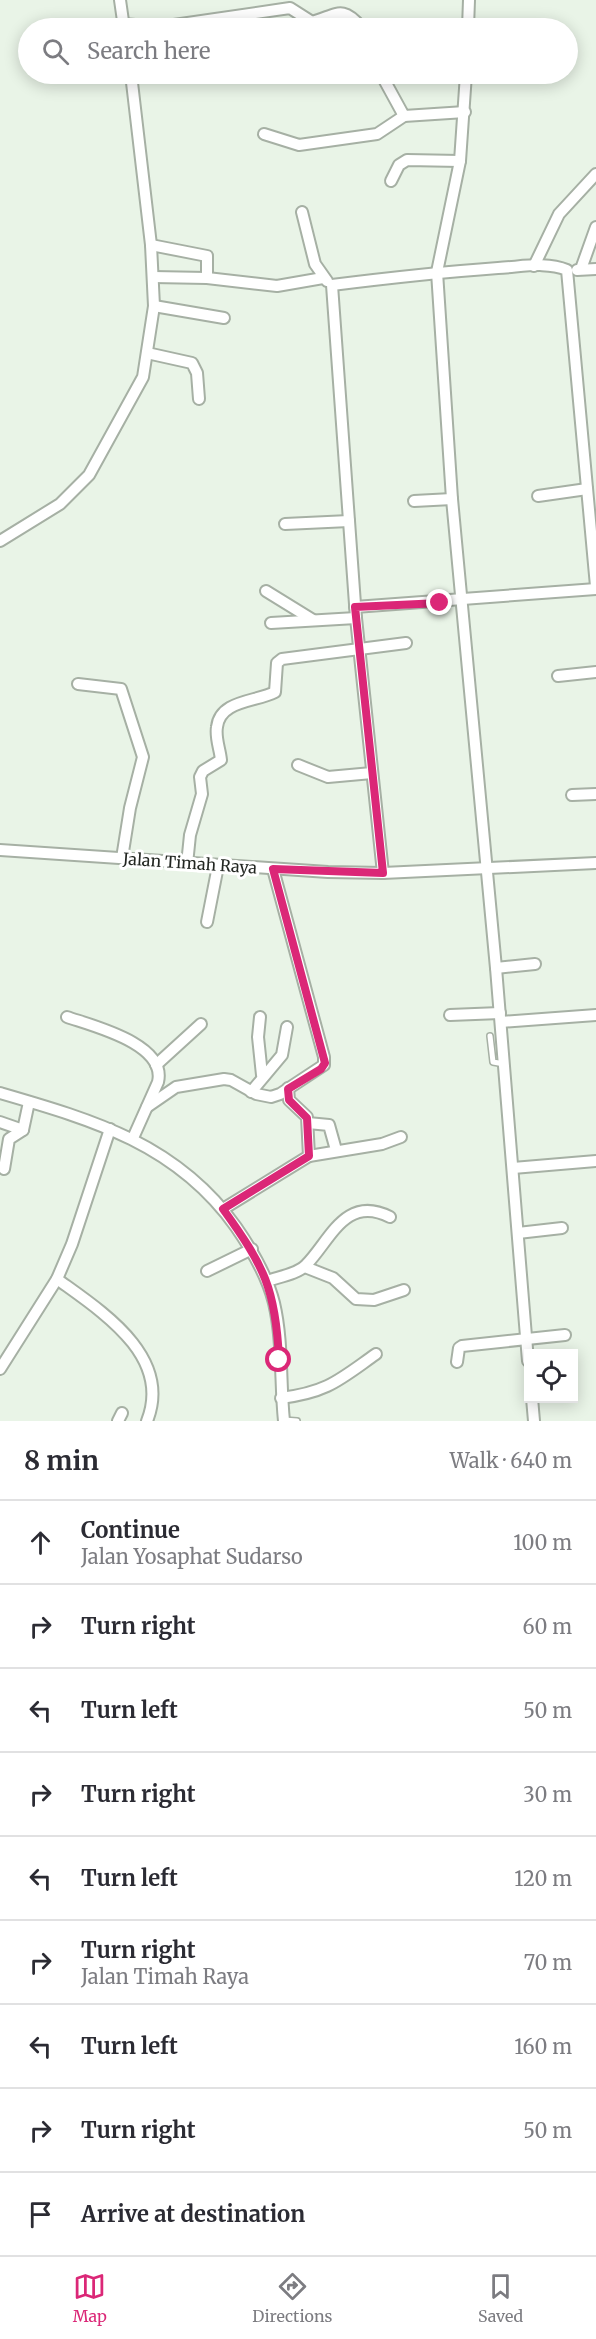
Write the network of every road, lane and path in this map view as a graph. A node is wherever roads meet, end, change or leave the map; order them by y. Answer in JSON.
{"nodes":[{"id":1,"x":120,"y":0,"type":"edge"},
{"id":2,"x":469,"y":0,"type":"edge"},
{"id":3,"x":123,"y":18,"type":"edge"},
{"id":4,"x":222,"y":18,"type":"edge"},
{"id":5,"x":306,"y":18,"type":"edge"},
{"id":6,"x":322,"y":18,"type":"edge"},
{"id":7,"x":349,"y":18,"type":"edge"},
{"id":8,"x":468,"y":18,"type":"edge"},
{"id":9,"x":132,"y":84,"type":"edge"},
{"id":10,"x":386,"y":84,"type":"edge"},
{"id":11,"x":466,"y":84,"type":"edge"},
{"id":12,"x":465,"y":112,"type":"junction"},
{"id":13,"x":404,"y":116,"type":"junction"},
{"id":14,"x":264,"y":134,"type":"dead end"},
{"id":15,"x":460,"y":162,"type":"junction"},
{"id":16,"x":596,"y":174,"type":"edge"},
{"id":17,"x":391,"y":181,"type":"dead end"},
{"id":18,"x":302,"y":212,"type":"dead end"},
{"id":19,"x":596,"y":227,"type":"edge"},
{"id":20,"x":151,"y":245,"type":"junction"},
{"id":21,"x":534,"y":266,"type":"junction"},
{"id":22,"x":581,"y":269,"type":"junction"},
{"id":23,"x":596,"y":269,"type":"edge"},
{"id":24,"x":567,"y":270,"type":"junction"},
{"id":25,"x":436,"y":272,"type":"junction"},
{"id":26,"x":153,"y":277,"type":"junction"},
{"id":27,"x":207,"y":278,"type":"junction"},
{"id":28,"x":328,"y":282,"type":"junction"},
{"id":29,"x":154,"y":306,"type":"junction"},
{"id":30,"x":224,"y":318,"type":"dead end"},
{"id":31,"x":147,"y":353,"type":"junction"},
{"id":32,"x":199,"y":399,"type":"dead end"},
{"id":33,"x":587,"y":489,"type":"junction"},
{"id":34,"x":538,"y":496,"type":"dead end"},
{"id":35,"x":452,"y":500,"type":"junction"},
{"id":36,"x":414,"y":501,"type":"dead end"},
{"id":37,"x":348,"y":521,"type":"junction"},
{"id":38,"x":285,"y":524,"type":"dead end"},
{"id":39,"x":593,"y":529,"type":"edge"},
{"id":40,"x":0,"y":541,"type":"edge"},
{"id":41,"x":596,"y":587,"type":"edge"},
{"id":42,"x":266,"y":591,"type":"dead end"},
{"id":43,"x":461,"y":602,"type":"junction"},
{"id":44,"x":356,"y":613,"type":"junction"},
{"id":45,"x":314,"y":620,"type":"junction"},
{"id":46,"x":271,"y":623,"type":"dead end"},
{"id":47,"x":406,"y":643,"type":"dead end"},
{"id":48,"x":359,"y":647,"type":"junction"},
{"id":49,"x":596,"y":672,"type":"edge"},
{"id":50,"x":558,"y":676,"type":"dead end"},
{"id":51,"x":78,"y":684,"type":"dead end"},
{"id":52,"x":298,"y":765,"type":"dead end"},
{"id":53,"x":372,"y":773,"type":"junction"},
{"id":54,"x":596,"y":794,"type":"edge"},
{"id":55,"x":572,"y":795,"type":"dead end"},
{"id":56,"x":0,"y":850,"type":"edge"},
{"id":57,"x":122,"y":858,"type":"junction"},
{"id":58,"x":596,"y":863,"type":"edge"},
{"id":59,"x":187,"y":864,"type":"junction"},
{"id":60,"x":218,"y":866,"type":"junction"},
{"id":61,"x":486,"y":866,"type":"junction"},
{"id":62,"x":273,"y":869,"type":"junction"},
{"id":63,"x":383,"y":873,"type":"junction"},
{"id":64,"x":207,"y":922,"type":"dead end"},
{"id":65,"x":535,"y":964,"type":"dead end"},
{"id":66,"x":496,"y":968,"type":"junction"},
{"id":67,"x":596,"y":1015,"type":"edge"},
{"id":68,"x":450,"y":1016,"type":"dead end"},
{"id":69,"x":67,"y":1017,"type":"dead end"},
{"id":70,"x":260,"y":1017,"type":"dead end"},
{"id":71,"x":500,"y":1018,"type":"junction"},
{"id":72,"x":201,"y":1024,"type":"dead end"},
{"id":73,"x":287,"y":1027,"type":"dead end"},
{"id":74,"x":490,"y":1035,"type":"dead end"},
{"id":75,"x":504,"y":1064,"type":"junction"},
{"id":76,"x":156,"y":1065,"type":"junction"},
{"id":77,"x":262,"y":1075,"type":"junction"},
{"id":78,"x":288,"y":1089,"type":"junction"},
{"id":79,"x":252,"y":1092,"type":"junction"},
{"id":80,"x":0,"y":1094,"type":"edge"},
{"id":81,"x":29,"y":1102,"type":"junction"},
{"id":82,"x":147,"y":1107,"type":"junction"},
{"id":83,"x":0,"y":1122,"type":"edge"},
{"id":84,"x":308,"y":1123,"type":"junction"},
{"id":85,"x":110,"y":1129,"type":"junction"},
{"id":86,"x":23,"y":1130,"type":"junction"},
{"id":87,"x":401,"y":1137,"type":"dead end"},
{"id":88,"x":133,"y":1138,"type":"junction"},
{"id":89,"x":336,"y":1150,"type":"junction"},
{"id":90,"x":309,"y":1156,"type":"junction"},
{"id":91,"x":596,"y":1161,"type":"edge"},
{"id":92,"x":513,"y":1168,"type":"junction"},
{"id":93,"x":4,"y":1169,"type":"dead end"},
{"id":94,"x":223,"y":1209,"type":"junction"},
{"id":95,"x":390,"y":1217,"type":"dead end"},
{"id":96,"x":562,"y":1228,"type":"dead end"},
{"id":97,"x":518,"y":1233,"type":"junction"},
{"id":98,"x":252,"y":1249,"type":"junction"},
{"id":99,"x":305,"y":1267,"type":"junction"},
{"id":100,"x":207,"y":1271,"type":"dead end"},
{"id":101,"x":57,"y":1279,"type":"junction"},
{"id":102,"x":267,"y":1281,"type":"junction"},
{"id":103,"x":404,"y":1290,"type":"dead end"},
{"id":104,"x":565,"y":1335,"type":"dead end"},
{"id":105,"x":526,"y":1339,"type":"junction"},
{"id":106,"x":527,"y":1349,"type":"edge"},
{"id":107,"x":376,"y":1354,"type":"dead end"},
{"id":108,"x":458,"y":1362,"type":"dead end"},
{"id":109,"x":0,"y":1369,"type":"edge"},
{"id":110,"x":281,"y":1398,"type":"junction"},
{"id":111,"x":532,"y":1403,"type":"edge"},
{"id":112,"x":284,"y":1420,"type":"edge"},
{"id":113,"x":147,"y":1421,"type":"edge"},
{"id":114,"x":297,"y":1421,"type":"edge"},
{"id":115,"x":534,"y":1421,"type":"edge"}],
"edges":[{"from":1,"to":3,"type":"street"},
{"from":2,"to":8,"type":"street"},
{"from":4,"to":5,"type":"street"},
{"from":6,"to":7,"type":"street"},
{"from":9,"to":20,"type":"street"},
{"from":10,"to":13,"type":"street"},
{"from":11,"to":12,"type":"street"},
{"from":12,"to":13,"type":"street"},
{"from":12,"to":15,"type":"street"},
{"from":13,"to":14,"type":"street"},
{"from":15,"to":17,"type":"street"},
{"from":15,"to":25,"type":"street"},
{"from":16,"to":21,"type":"street"},
{"from":18,"to":28,"type":"street"},
{"from":19,"to":22,"type":"street"},
{"from":20,"to":26,"type":"street"},
{"from":20,"to":27,"type":"street"},
{"from":21,"to":24,"type":"street"},
{"from":21,"to":25,"type":"street"},
{"from":22,"to":23,"type":"street"},
{"from":22,"to":24,"type":"street"},
{"from":24,"to":33,"type":"street"},
{"from":25,"to":28,"type":"street"},
{"from":25,"to":35,"type":"street"},
{"from":26,"to":27,"type":"street"},
{"from":26,"to":29,"type":"street"},
{"from":27,"to":28,"type":"street"},
{"from":28,"to":37,"type":"street"},
{"from":29,"to":30,"type":"street"},
{"from":29,"to":31,"type":"street"},
{"from":31,"to":32,"type":"street"},
{"from":31,"to":40,"type":"street"},
{"from":33,"to":34,"type":"street"},
{"from":33,"to":39,"type":"street"},
{"from":35,"to":36,"type":"street"},
{"from":35,"to":43,"type":"street"},
{"from":37,"to":38,"type":"street"},
{"from":37,"to":44,"type":"street"},
{"from":39,"to":41,"type":"street"},
{"from":41,"to":43,"type":"street"},
{"from":42,"to":45,"type":"street"},
{"from":43,"to":44,"type":"street"},
{"from":43,"to":61,"type":"street"},
{"from":44,"to":45,"type":"street"},
{"from":44,"to":48,"type":"street"},
{"from":45,"to":46,"type":"street"},
{"from":47,"to":48,"type":"street"},
{"from":48,"to":53,"type":"street"},
{"from":48,"to":59,"type":"street"},
{"from":49,"to":50,"type":"street"},
{"from":51,"to":57,"type":"street"},
{"from":52,"to":53,"type":"street"},
{"from":53,"to":63,"type":"street"},
{"from":54,"to":55,"type":"street"},
{"from":56,"to":57,"type":"street","name":"Jalan Timah Raya"},
{"from":57,"to":59,"type":"street","name":"Jalan Timah Raya"},
{"from":58,"to":61,"type":"street","name":"Jalan Timah Raya"},
{"from":59,"to":60,"type":"street","name":"Jalan Timah Raya"},
{"from":60,"to":62,"type":"street","name":"Jalan Timah Raya"},
{"from":60,"to":64,"type":"street"},
{"from":61,"to":63,"type":"street","name":"Jalan Timah Raya"},
{"from":61,"to":66,"type":"street"},
{"from":62,"to":63,"type":"street","name":"Jalan Timah Raya"},
{"from":62,"to":78,"type":"street"},
{"from":65,"to":66,"type":"street"},
{"from":66,"to":71,"type":"street"},
{"from":67,"to":71,"type":"street"},
{"from":68,"to":71,"type":"street"},
{"from":69,"to":76,"type":"street"},
{"from":70,"to":77,"type":"street"},
{"from":71,"to":75,"type":"street"},
{"from":72,"to":76,"type":"street"},
{"from":73,"to":77,"type":"street"},
{"from":74,"to":75,"type":"lane"},
{"from":75,"to":92,"type":"street"},
{"from":76,"to":82,"type":"street"},
{"from":77,"to":79,"type":"street"},
{"from":78,"to":79,"type":"street"},
{"from":78,"to":84,"type":"street"},
{"from":79,"to":82,"type":"street"},
{"from":80,"to":81,"type":"street"},
{"from":81,"to":85,"type":"street"},
{"from":81,"to":86,"type":"street"},
{"from":82,"to":88,"type":"street"},
{"from":83,"to":86,"type":"street"},
{"from":84,"to":89,"type":"street"},
{"from":84,"to":90,"type":"street"},
{"from":85,"to":88,"type":"street"},
{"from":85,"to":101,"type":"street"},
{"from":86,"to":93,"type":"street"},
{"from":87,"to":89,"type":"street"},
{"from":88,"to":94,"type":"street"},
{"from":89,"to":90,"type":"street"},
{"from":90,"to":94,"type":"street"},
{"from":91,"to":92,"type":"street"},
{"from":92,"to":97,"type":"street"},
{"from":94,"to":98,"type":"street"},
{"from":95,"to":99,"type":"street"},
{"from":96,"to":97,"type":"street"},
{"from":97,"to":105,"type":"street"},
{"from":98,"to":100,"type":"street"},
{"from":98,"to":102,"type":"street"},
{"from":99,"to":102,"type":"street"},
{"from":99,"to":103,"type":"street"},
{"from":101,"to":109,"type":"street"},
{"from":101,"to":113,"type":"street"},
{"from":102,"to":110,"type":"street"},
{"from":104,"to":105,"type":"street"},
{"from":105,"to":106,"type":"street"},
{"from":105,"to":108,"type":"street"},
{"from":107,"to":110,"type":"street"},
{"from":110,"to":112,"type":"street"},
{"from":111,"to":115,"type":"street"},
{"from":112,"to":114,"type":"lane"}]}
